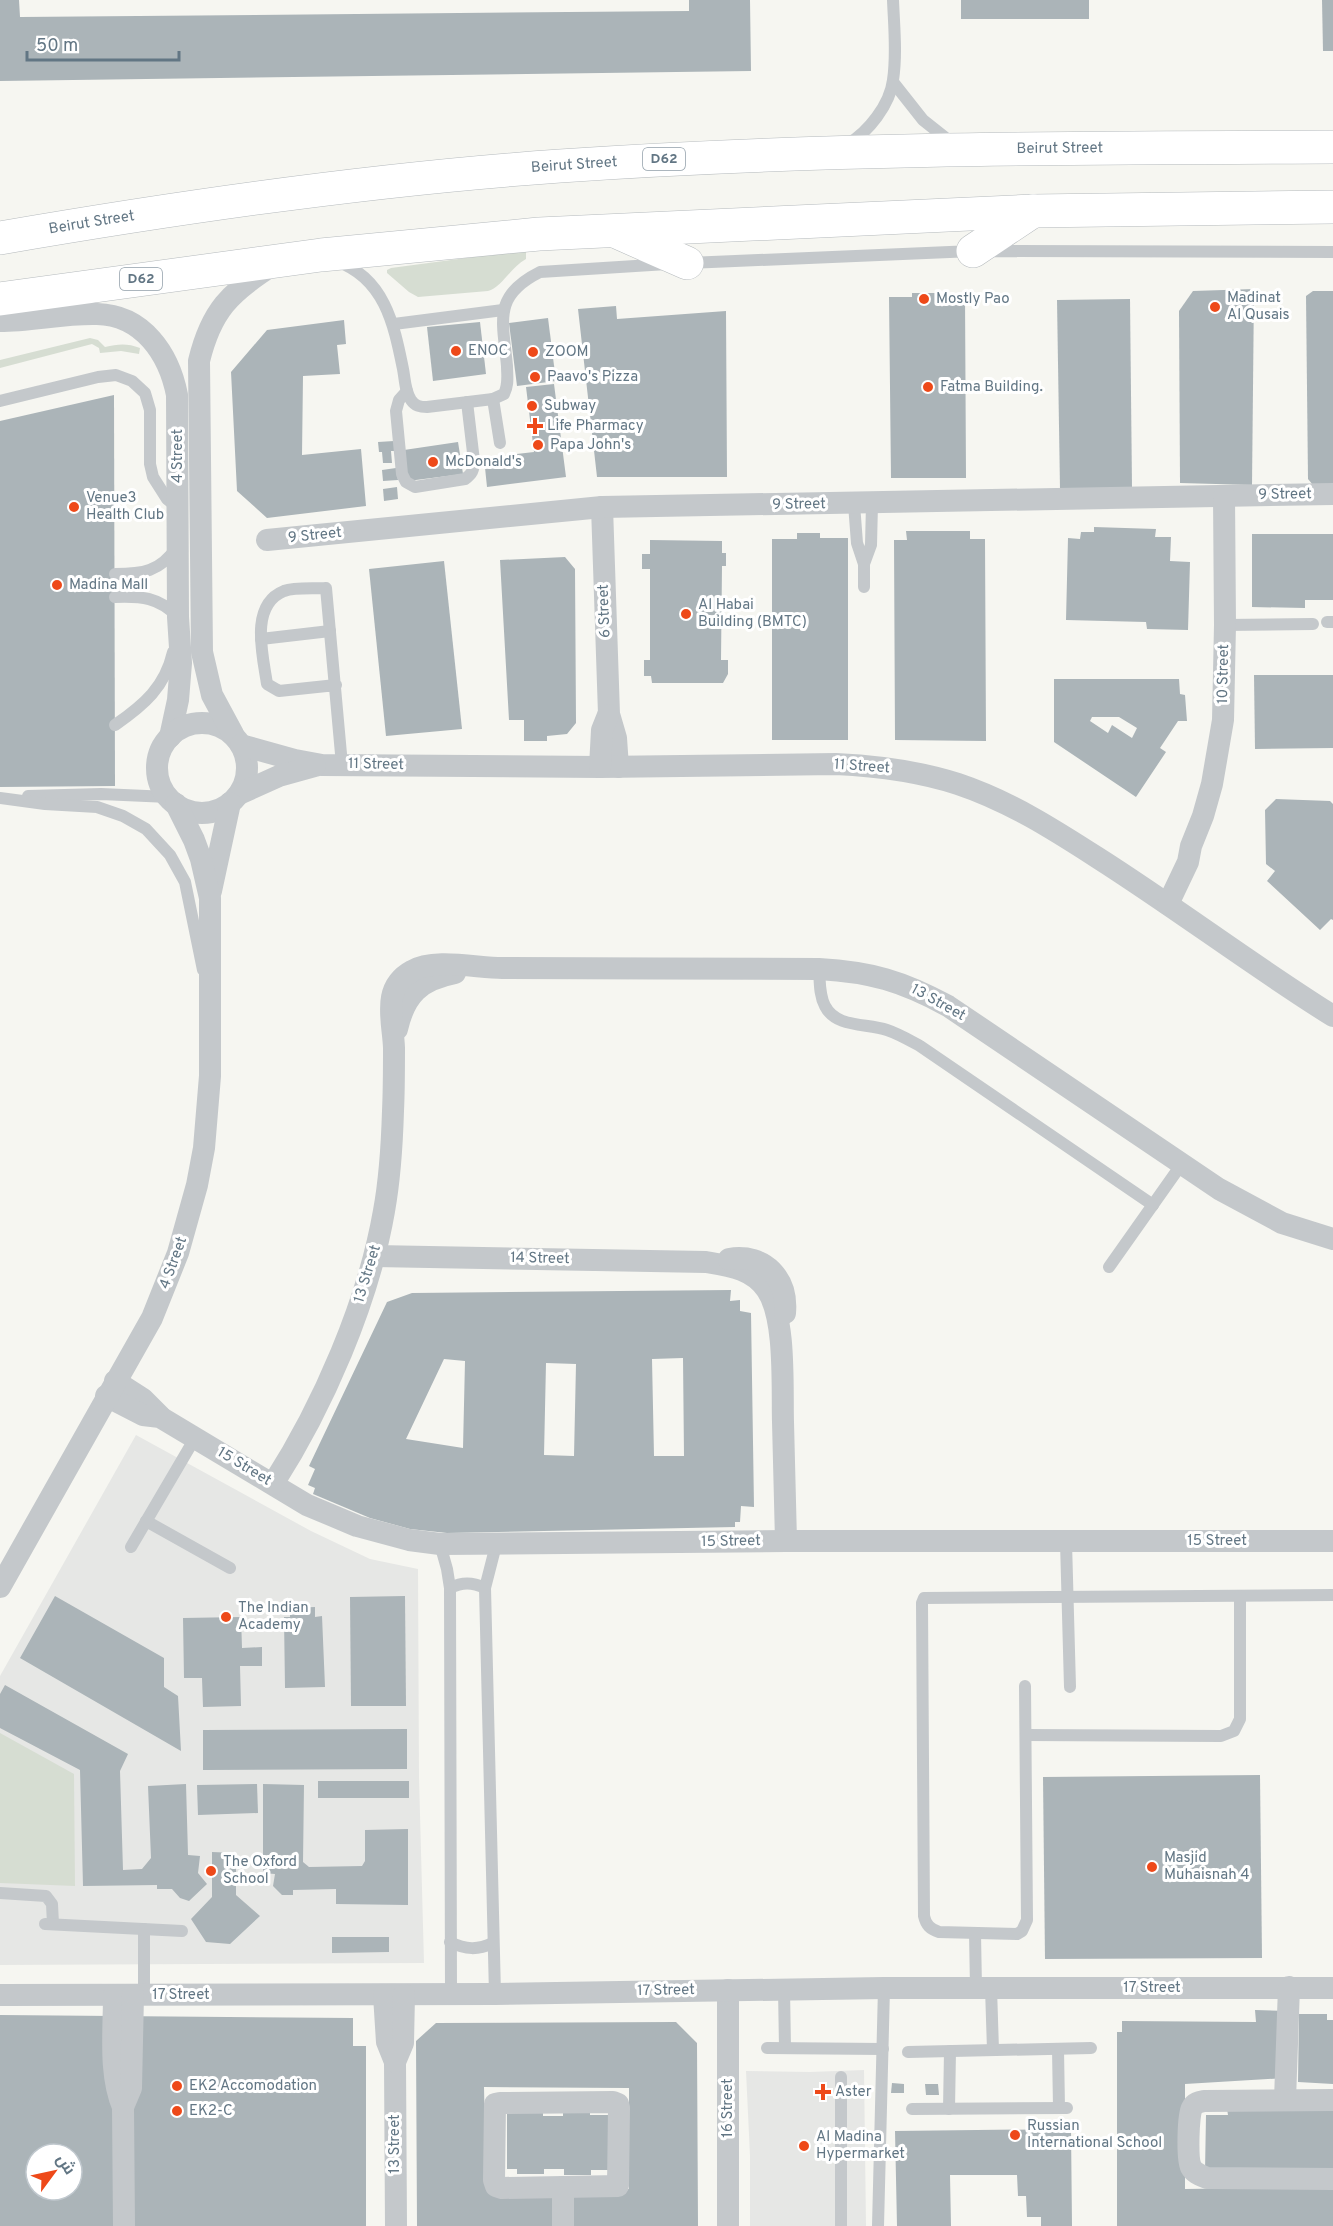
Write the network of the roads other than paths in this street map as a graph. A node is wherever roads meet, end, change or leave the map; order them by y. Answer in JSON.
{"nodes":[{"id":1,"x":893,"y":0,"type":"edge"},
{"id":2,"x":893,"y":82,"type":"junction"},
{"id":3,"x":1333,"y":147,"type":"edge"},
{"id":4,"x":960,"y":149,"type":"junction"},
{"id":5,"x":836,"y":151,"type":"junction"},
{"id":6,"x":1333,"y":207,"type":"edge"},
{"id":7,"x":1033,"y":211,"type":"junction"},
{"id":8,"x":612,"y":230,"type":"junction"},
{"id":9,"x":0,"y":238,"type":"edge"},
{"id":10,"x":973,"y":251,"type":"junction"},
{"id":11,"x":1333,"y":252,"type":"edge"},
{"id":12,"x":321,"y":255,"type":"junction"},
{"id":13,"x":281,"y":260,"type":"junction"},
{"id":14,"x":687,"y":263,"type":"junction"},
{"id":15,"x":0,"y":299,"type":"edge"},
{"id":16,"x":503,"y":310,"type":"junction"},
{"id":17,"x":0,"y":321,"type":"edge"},
{"id":18,"x":394,"y":324,"type":"junction"},
{"id":19,"x":407,"y":391,"type":"junction"},
{"id":20,"x":493,"y":399,"type":"junction"},
{"id":21,"x":0,"y":400,"type":"edge"},
{"id":22,"x":467,"y":402,"type":"junction"},
{"id":23,"x":500,"y":443,"type":"dead end"},
{"id":24,"x":1333,"y":494,"type":"edge"},
{"id":25,"x":1224,"y":496,"type":"junction"},
{"id":26,"x":863,"y":504,"type":"junction"},
{"id":27,"x":602,"y":507,"type":"junction"},
{"id":28,"x":178,"y":508,"type":"junction"},
{"id":29,"x":267,"y":540,"type":"dead end"},
{"id":30,"x":178,"y":546,"type":"junction"},
{"id":31,"x":864,"y":564,"type":"junction"},
{"id":32,"x":115,"y":574,"type":"dead end"},
{"id":33,"x":139,"y":574,"type":"junction"},
{"id":34,"x":864,"y":587,"type":"dead end"},
{"id":35,"x":140,"y":596,"type":"junction"},
{"id":36,"x":115,"y":597,"type":"dead end"},
{"id":37,"x":178,"y":622,"type":"junction"},
{"id":38,"x":1313,"y":624,"type":"dead end"},
{"id":39,"x":1225,"y":625,"type":"junction"},
{"id":40,"x":330,"y":631,"type":"junction"},
{"id":41,"x":261,"y":639,"type":"junction"},
{"id":42,"x":336,"y":685,"type":"junction"},
{"id":43,"x":115,"y":725,"type":"dead end"},
{"id":44,"x":170,"y":737,"type":"junction"},
{"id":45,"x":237,"y":740,"type":"junction"},
{"id":46,"x":332,"y":765,"type":"junction"},
{"id":47,"x":609,"y":767,"type":"junction"},
{"id":48,"x":0,"y":798,"type":"edge"},
{"id":49,"x":234,"y":799,"type":"junction"},
{"id":50,"x":172,"y":801,"type":"junction"},
{"id":51,"x":210,"y":898,"type":"junction"},
{"id":52,"x":1160,"y":898,"type":"junction"},
{"id":53,"x":819,"y":969,"type":"junction"},
{"id":54,"x":210,"y":988,"type":"junction"},
{"id":55,"x":1333,"y":1016,"type":"edge"},
{"id":56,"x":1181,"y":1165,"type":"junction"},
{"id":57,"x":1153,"y":1205,"type":"junction"},
{"id":58,"x":1333,"y":1239,"type":"edge"},
{"id":59,"x":375,"y":1256,"type":"junction"},
{"id":60,"x":1109,"y":1268,"type":"dead end"},
{"id":61,"x":110,"y":1389,"type":"junction"},
{"id":62,"x":195,"y":1438,"type":"junction"},
{"id":63,"x":273,"y":1484,"type":"junction"},
{"id":64,"x":146,"y":1521,"type":"junction"},
{"id":65,"x":786,"y":1541,"type":"junction"},
{"id":66,"x":1333,"y":1541,"type":"edge"},
{"id":67,"x":1066,"y":1542,"type":"junction"},
{"id":68,"x":440,"y":1544,"type":"junction"},
{"id":69,"x":496,"y":1545,"type":"junction"},
{"id":70,"x":131,"y":1547,"type":"dead end"},
{"id":71,"x":230,"y":1568,"type":"dead end"},
{"id":72,"x":0,"y":1587,"type":"edge"},
{"id":73,"x":450,"y":1588,"type":"junction"},
{"id":74,"x":485,"y":1588,"type":"junction"},
{"id":75,"x":1333,"y":1595,"type":"edge"},
{"id":76,"x":1240,"y":1596,"type":"junction"},
{"id":77,"x":1067,"y":1597,"type":"junction"},
{"id":78,"x":1025,"y":1686,"type":"dead end"},
{"id":79,"x":1070,"y":1687,"type":"dead end"},
{"id":80,"x":1026,"y":1735,"type":"junction"},
{"id":81,"x":0,"y":1893,"type":"edge"},
{"id":82,"x":144,"y":1929,"type":"junction"},
{"id":83,"x":182,"y":1931,"type":"dead end"},
{"id":84,"x":975,"y":1933,"type":"junction"},
{"id":85,"x":450,"y":1942,"type":"junction"},
{"id":86,"x":493,"y":1943,"type":"junction"},
{"id":87,"x":884,"y":1988,"type":"junction"},
{"id":88,"x":984,"y":1988,"type":"junction"},
{"id":89,"x":1295,"y":1988,"type":"junction"},
{"id":90,"x":1333,"y":1988,"type":"edge"},
{"id":91,"x":784,"y":1989,"type":"junction"},
{"id":92,"x":728,"y":1990,"type":"junction"},
{"id":93,"x":451,"y":1994,"type":"junction"},
{"id":94,"x":495,"y":1994,"type":"junction"},
{"id":95,"x":0,"y":1995,"type":"edge"},
{"id":96,"x":130,"y":1995,"type":"junction"},
{"id":97,"x":394,"y":1995,"type":"junction"},
{"id":98,"x":767,"y":2048,"type":"dead end"},
{"id":99,"x":785,"y":2048,"type":"junction"},
{"id":100,"x":1091,"y":2048,"type":"dead end"},
{"id":101,"x":883,"y":2049,"type":"junction"},
{"id":102,"x":1058,"y":2049,"type":"junction"},
{"id":103,"x":993,"y":2050,"type":"junction"},
{"id":104,"x":950,"y":2051,"type":"junction"},
{"id":105,"x":908,"y":2052,"type":"dead end"},
{"id":106,"x":841,"y":2077,"type":"dead end"},
{"id":107,"x":1290,"y":2100,"type":"junction"},
{"id":108,"x":1333,"y":2100,"type":"edge"},
{"id":109,"x":912,"y":2109,"type":"dead end"},
{"id":110,"x":949,"y":2109,"type":"junction"},
{"id":111,"x":1333,"y":2180,"type":"edge"},
{"id":112,"x":563,"y":2187,"type":"junction"},
{"id":113,"x":123,"y":2226,"type":"edge"},
{"id":114,"x":396,"y":2226,"type":"edge"},
{"id":115,"x":563,"y":2226,"type":"edge"},
{"id":116,"x":728,"y":2226,"type":"edge"},
{"id":117,"x":841,"y":2226,"type":"edge"},
{"id":118,"x":878,"y":2226,"type":"edge"}],
"edges":[{"from":1,"to":2,"type":"lane"},
{"from":2,"to":4,"type":"lane"},
{"from":2,"to":5,"type":"lane"},
{"from":3,"to":4,"type":"main road","name":"Beirut Street","number":"D62"},
{"from":4,"to":5,"type":"main road","name":"Beirut Street","number":"D62"},
{"from":5,"to":9,"type":"main road","name":"Beirut Street","number":"D62"},
{"from":6,"to":7,"type":"main road","number":"D62"},
{"from":7,"to":8,"type":"main road","number":"D62"},
{"from":7,"to":10,"type":"main road"},
{"from":8,"to":12,"type":"main road","number":"D62"},
{"from":8,"to":14,"type":"main road"},
{"from":10,"to":11,"type":"lane"},
{"from":10,"to":14,"type":"lane"},
{"from":12,"to":13,"type":"main road","number":"D62"},
{"from":12,"to":18,"type":"lane"},
{"from":13,"to":15,"type":"main road","number":"D62"},
{"from":13,"to":45,"type":"street","name":"4 Street"},
{"from":14,"to":16,"type":"lane"},
{"from":16,"to":18,"type":"lane"},
{"from":16,"to":20,"type":"lane"},
{"from":17,"to":28,"type":"street","name":"4 Street"},
{"from":18,"to":19,"type":"lane"},
{"from":19,"to":22,"type":"lane"},
{"from":19,"to":22,"type":"lane"},
{"from":20,"to":22,"type":"lane"},
{"from":20,"to":23,"type":"lane"},
{"from":21,"to":28,"type":"lane"},
{"from":24,"to":25,"type":"street","name":"9 Street"},
{"from":25,"to":26,"type":"street","name":"9 Street"},
{"from":25,"to":39,"type":"street","name":"10 Street"},
{"from":26,"to":27,"type":"street","name":"9 Street"},
{"from":26,"to":31,"type":"lane"},
{"from":26,"to":31,"type":"lane"},
{"from":27,"to":29,"type":"street","name":"9 Street"},
{"from":27,"to":47,"type":"street","name":"6 Street"},
{"from":28,"to":30,"type":"street","name":"4 Street"},
{"from":30,"to":33,"type":"lane"},
{"from":30,"to":37,"type":"street","name":"4 Street"},
{"from":31,"to":34,"type":"lane"},
{"from":32,"to":33,"type":"lane"},
{"from":33,"to":35,"type":"lane"},
{"from":35,"to":36,"type":"lane"},
{"from":35,"to":37,"type":"lane"},
{"from":37,"to":43,"type":"lane"},
{"from":37,"to":44,"type":"street","name":"4 Street"},
{"from":38,"to":39,"type":"lane"},
{"from":39,"to":52,"type":"street","name":"10 Street"},
{"from":40,"to":41,"type":"lane"},
{"from":40,"to":41,"type":"lane"},
{"from":40,"to":42,"type":"lane"},
{"from":41,"to":42,"type":"lane"},
{"from":42,"to":46,"type":"lane"},
{"from":44,"to":45,"type":"street"},
{"from":44,"to":50,"type":"street"},
{"from":45,"to":46,"type":"street","name":"11 Street"},
{"from":45,"to":49,"type":"street"},
{"from":46,"to":47,"type":"street","name":"11 Street"},
{"from":46,"to":49,"type":"street","name":"11 Street"},
{"from":47,"to":52,"type":"street","name":"11 Street"},
{"from":48,"to":50,"type":"lane"},
{"from":48,"to":54,"type":"lane"},
{"from":49,"to":50,"type":"street"},
{"from":49,"to":51,"type":"street","name":"4 Street"},
{"from":50,"to":51,"type":"street","name":"4 Street"},
{"from":51,"to":54,"type":"street","name":"4 Street"},
{"from":52,"to":55,"type":"street","name":"11 Street"},
{"from":53,"to":56,"type":"street","name":"13 Street"},
{"from":53,"to":57,"type":"lane"},
{"from":53,"to":59,"type":"street","name":"13 Street"},
{"from":54,"to":61,"type":"street","name":"4 Street"},
{"from":56,"to":57,"type":"lane"},
{"from":56,"to":58,"type":"street","name":"13 Street"},
{"from":57,"to":60,"type":"lane"},
{"from":59,"to":63,"type":"street","name":"13 Street"},
{"from":59,"to":65,"type":"street","name":"14 Street"},
{"from":61,"to":62,"type":"street","name":"15 Street"},
{"from":61,"to":72,"type":"street","name":"4 Street"},
{"from":62,"to":63,"type":"street","name":"15 Street"},
{"from":62,"to":64,"type":"lane"},
{"from":63,"to":68,"type":"street","name":"15 Street"},
{"from":64,"to":70,"type":"lane"},
{"from":64,"to":71,"type":"lane"},
{"from":65,"to":67,"type":"street","name":"15 Street"},
{"from":65,"to":69,"type":"street","name":"15 Street"},
{"from":66,"to":67,"type":"street","name":"15 Street"},
{"from":67,"to":77,"type":"lane"},
{"from":68,"to":69,"type":"street","name":"15 Street"},
{"from":68,"to":73,"type":"lane"},
{"from":69,"to":74,"type":"lane"},
{"from":73,"to":74,"type":"lane"},
{"from":73,"to":85,"type":"lane"},
{"from":74,"to":86,"type":"lane"},
{"from":75,"to":76,"type":"lane"},
{"from":76,"to":77,"type":"lane"},
{"from":76,"to":80,"type":"lane"},
{"from":77,"to":79,"type":"lane"},
{"from":77,"to":84,"type":"lane"},
{"from":78,"to":80,"type":"lane"},
{"from":80,"to":84,"type":"lane"},
{"from":81,"to":82,"type":"lane"},
{"from":82,"to":83,"type":"lane"},
{"from":82,"to":96,"type":"lane"},
{"from":84,"to":88,"type":"lane"},
{"from":85,"to":86,"type":"lane"},
{"from":85,"to":93,"type":"lane"},
{"from":86,"to":94,"type":"lane"},
{"from":87,"to":88,"type":"street","name":"17 Street"},
{"from":87,"to":91,"type":"street","name":"17 Street"},
{"from":87,"to":101,"type":"lane"},
{"from":88,"to":89,"type":"street","name":"17 Street"},
{"from":88,"to":103,"type":"lane"},
{"from":89,"to":90,"type":"street","name":"17 Street"},
{"from":89,"to":107,"type":"street"},
{"from":91,"to":92,"type":"street","name":"17 Street"},
{"from":91,"to":99,"type":"lane"},
{"from":92,"to":94,"type":"street","name":"17 Street"},
{"from":92,"to":116,"type":"street","name":"16 Street"},
{"from":93,"to":94,"type":"street","name":"17 Street"},
{"from":93,"to":97,"type":"street","name":"17 Street"},
{"from":95,"to":96,"type":"street","name":"17 Street"},
{"from":96,"to":97,"type":"street","name":"17 Street"},
{"from":96,"to":113,"type":"street"},
{"from":97,"to":114,"type":"street","name":"13 Street"},
{"from":98,"to":99,"type":"lane"},
{"from":99,"to":101,"type":"lane"},
{"from":100,"to":102,"type":"lane"},
{"from":101,"to":118,"type":"lane"},
{"from":102,"to":103,"type":"lane"},
{"from":102,"to":110,"type":"lane"},
{"from":103,"to":104,"type":"lane"},
{"from":104,"to":105,"type":"lane"},
{"from":104,"to":110,"type":"lane"},
{"from":106,"to":117,"type":"lane"},
{"from":107,"to":108,"type":"street"},
{"from":107,"to":111,"type":"street"},
{"from":109,"to":110,"type":"lane"},
{"from":112,"to":112,"type":"street"},
{"from":112,"to":115,"type":"street"}]}
